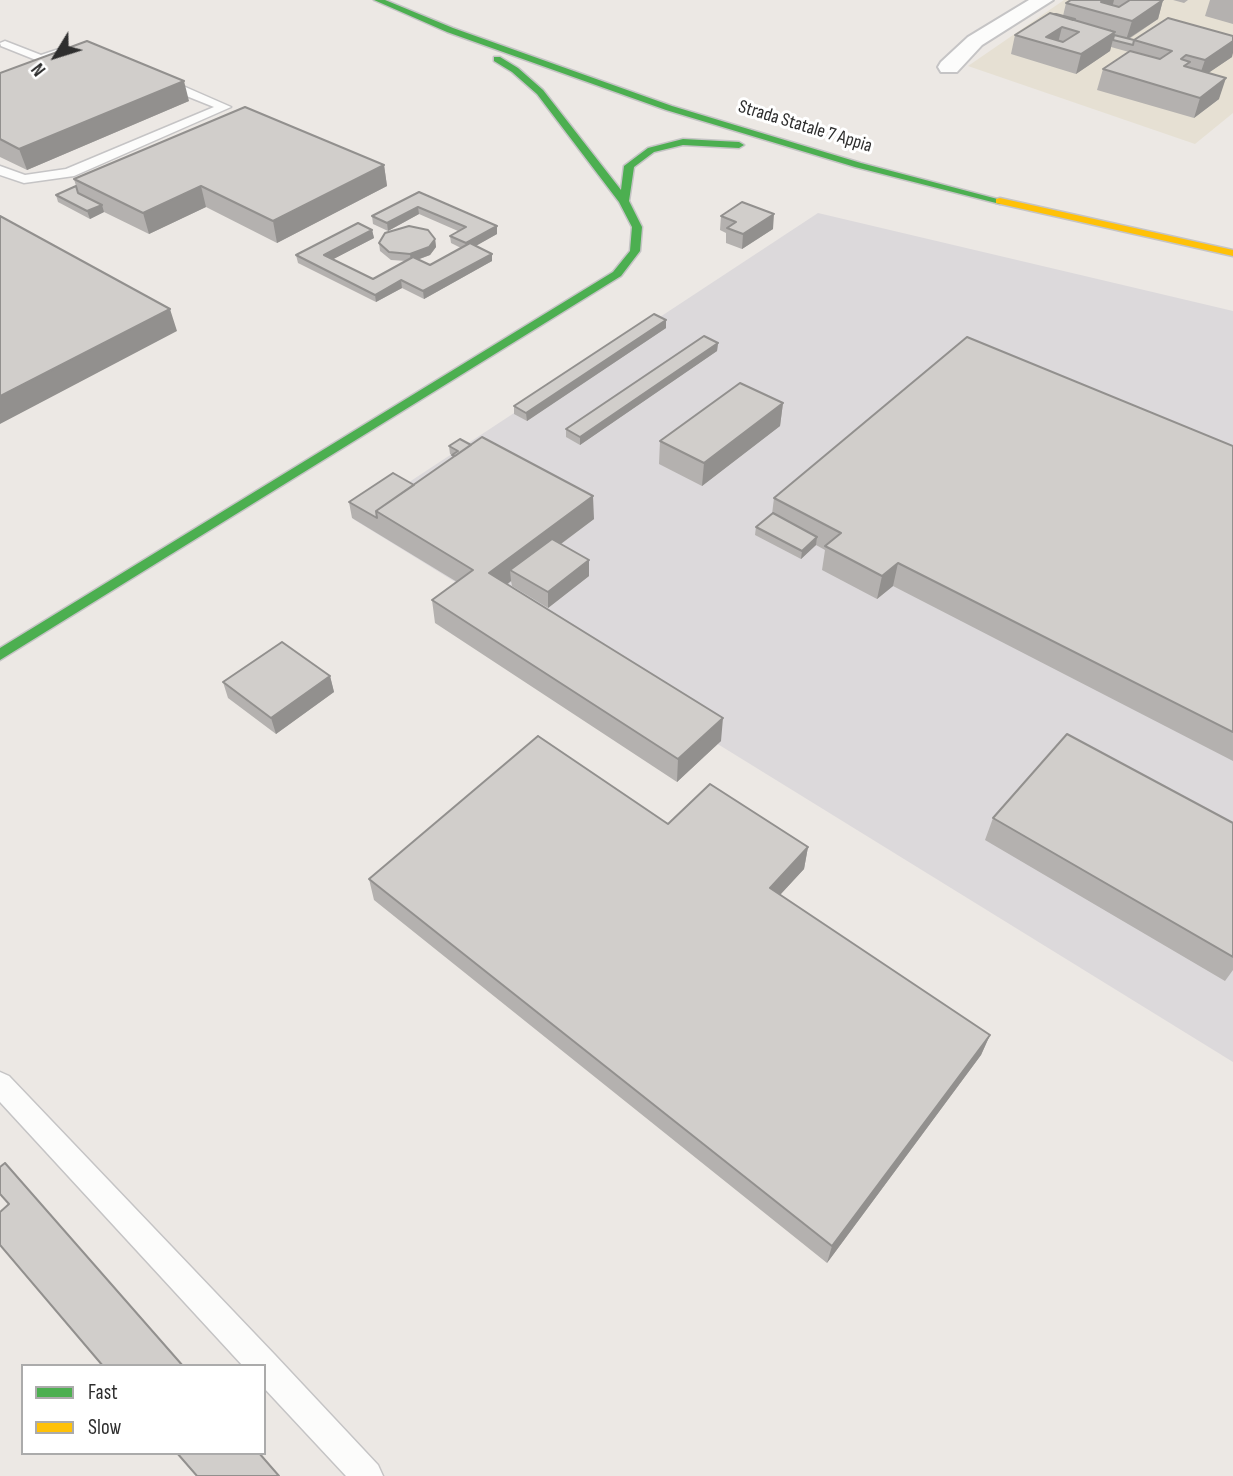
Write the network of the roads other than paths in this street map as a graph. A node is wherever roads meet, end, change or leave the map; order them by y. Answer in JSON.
{"nodes":[{"id":1,"x":377,"y":0,"type":"edge"},
{"id":2,"x":411,"y":0,"type":"edge"},
{"id":3,"x":1043,"y":0,"type":"edge"},
{"id":4,"x":450,"y":30,"type":"junction"},
{"id":5,"x":0,"y":32,"type":"edge"},
{"id":6,"x":2,"y":45,"type":"edge"},
{"id":7,"x":75,"y":46,"type":"edge"},
{"id":8,"x":41,"y":59,"type":"junction"},
{"id":9,"x":23,"y":66,"type":"edge"},
{"id":10,"x":949,"y":67,"type":"dead end"},
{"id":11,"x":150,"y":77,"type":"edge"},
{"id":12,"x":858,"y":166,"type":"junction"},
{"id":13,"x":0,"y":170,"type":"edge"},
{"id":14,"x":624,"y":201,"type":"junction"},
{"id":15,"x":1233,"y":236,"type":"edge"},
{"id":16,"x":1233,"y":254,"type":"edge"},
{"id":17,"x":4,"y":648,"type":"edge"},
{"id":18,"x":0,"y":1084,"type":"edge"},
{"id":19,"x":262,"y":1364,"type":"edge"},
{"id":20,"x":266,"y":1368,"type":"edge"},
{"id":21,"x":367,"y":1476,"type":"edge"}],
"edges":[{"from":1,"to":4,"type":"main road","name":"Strada Statale 7 Appia"},
{"from":2,"to":15,"type":"main road","name":"Strada Statale 7 Appia"},
{"from":3,"to":10,"type":"street"},
{"from":4,"to":12,"type":"main road","name":"Strada Statale 7 Appia"},
{"from":4,"to":14,"type":"main road"},
{"from":5,"to":6,"type":"lane"},
{"from":6,"to":8,"type":"lane"},
{"from":7,"to":8,"type":"lane"},
{"from":8,"to":9,"type":"lane"},
{"from":11,"to":13,"type":"lane"},
{"from":12,"to":14,"type":"main road"},
{"from":12,"to":16,"type":"main road","name":"Strada Statale 7 Appia"},
{"from":14,"to":17,"type":"main road"},
{"from":18,"to":19,"type":"lane"},
{"from":20,"to":21,"type":"lane"}]}
